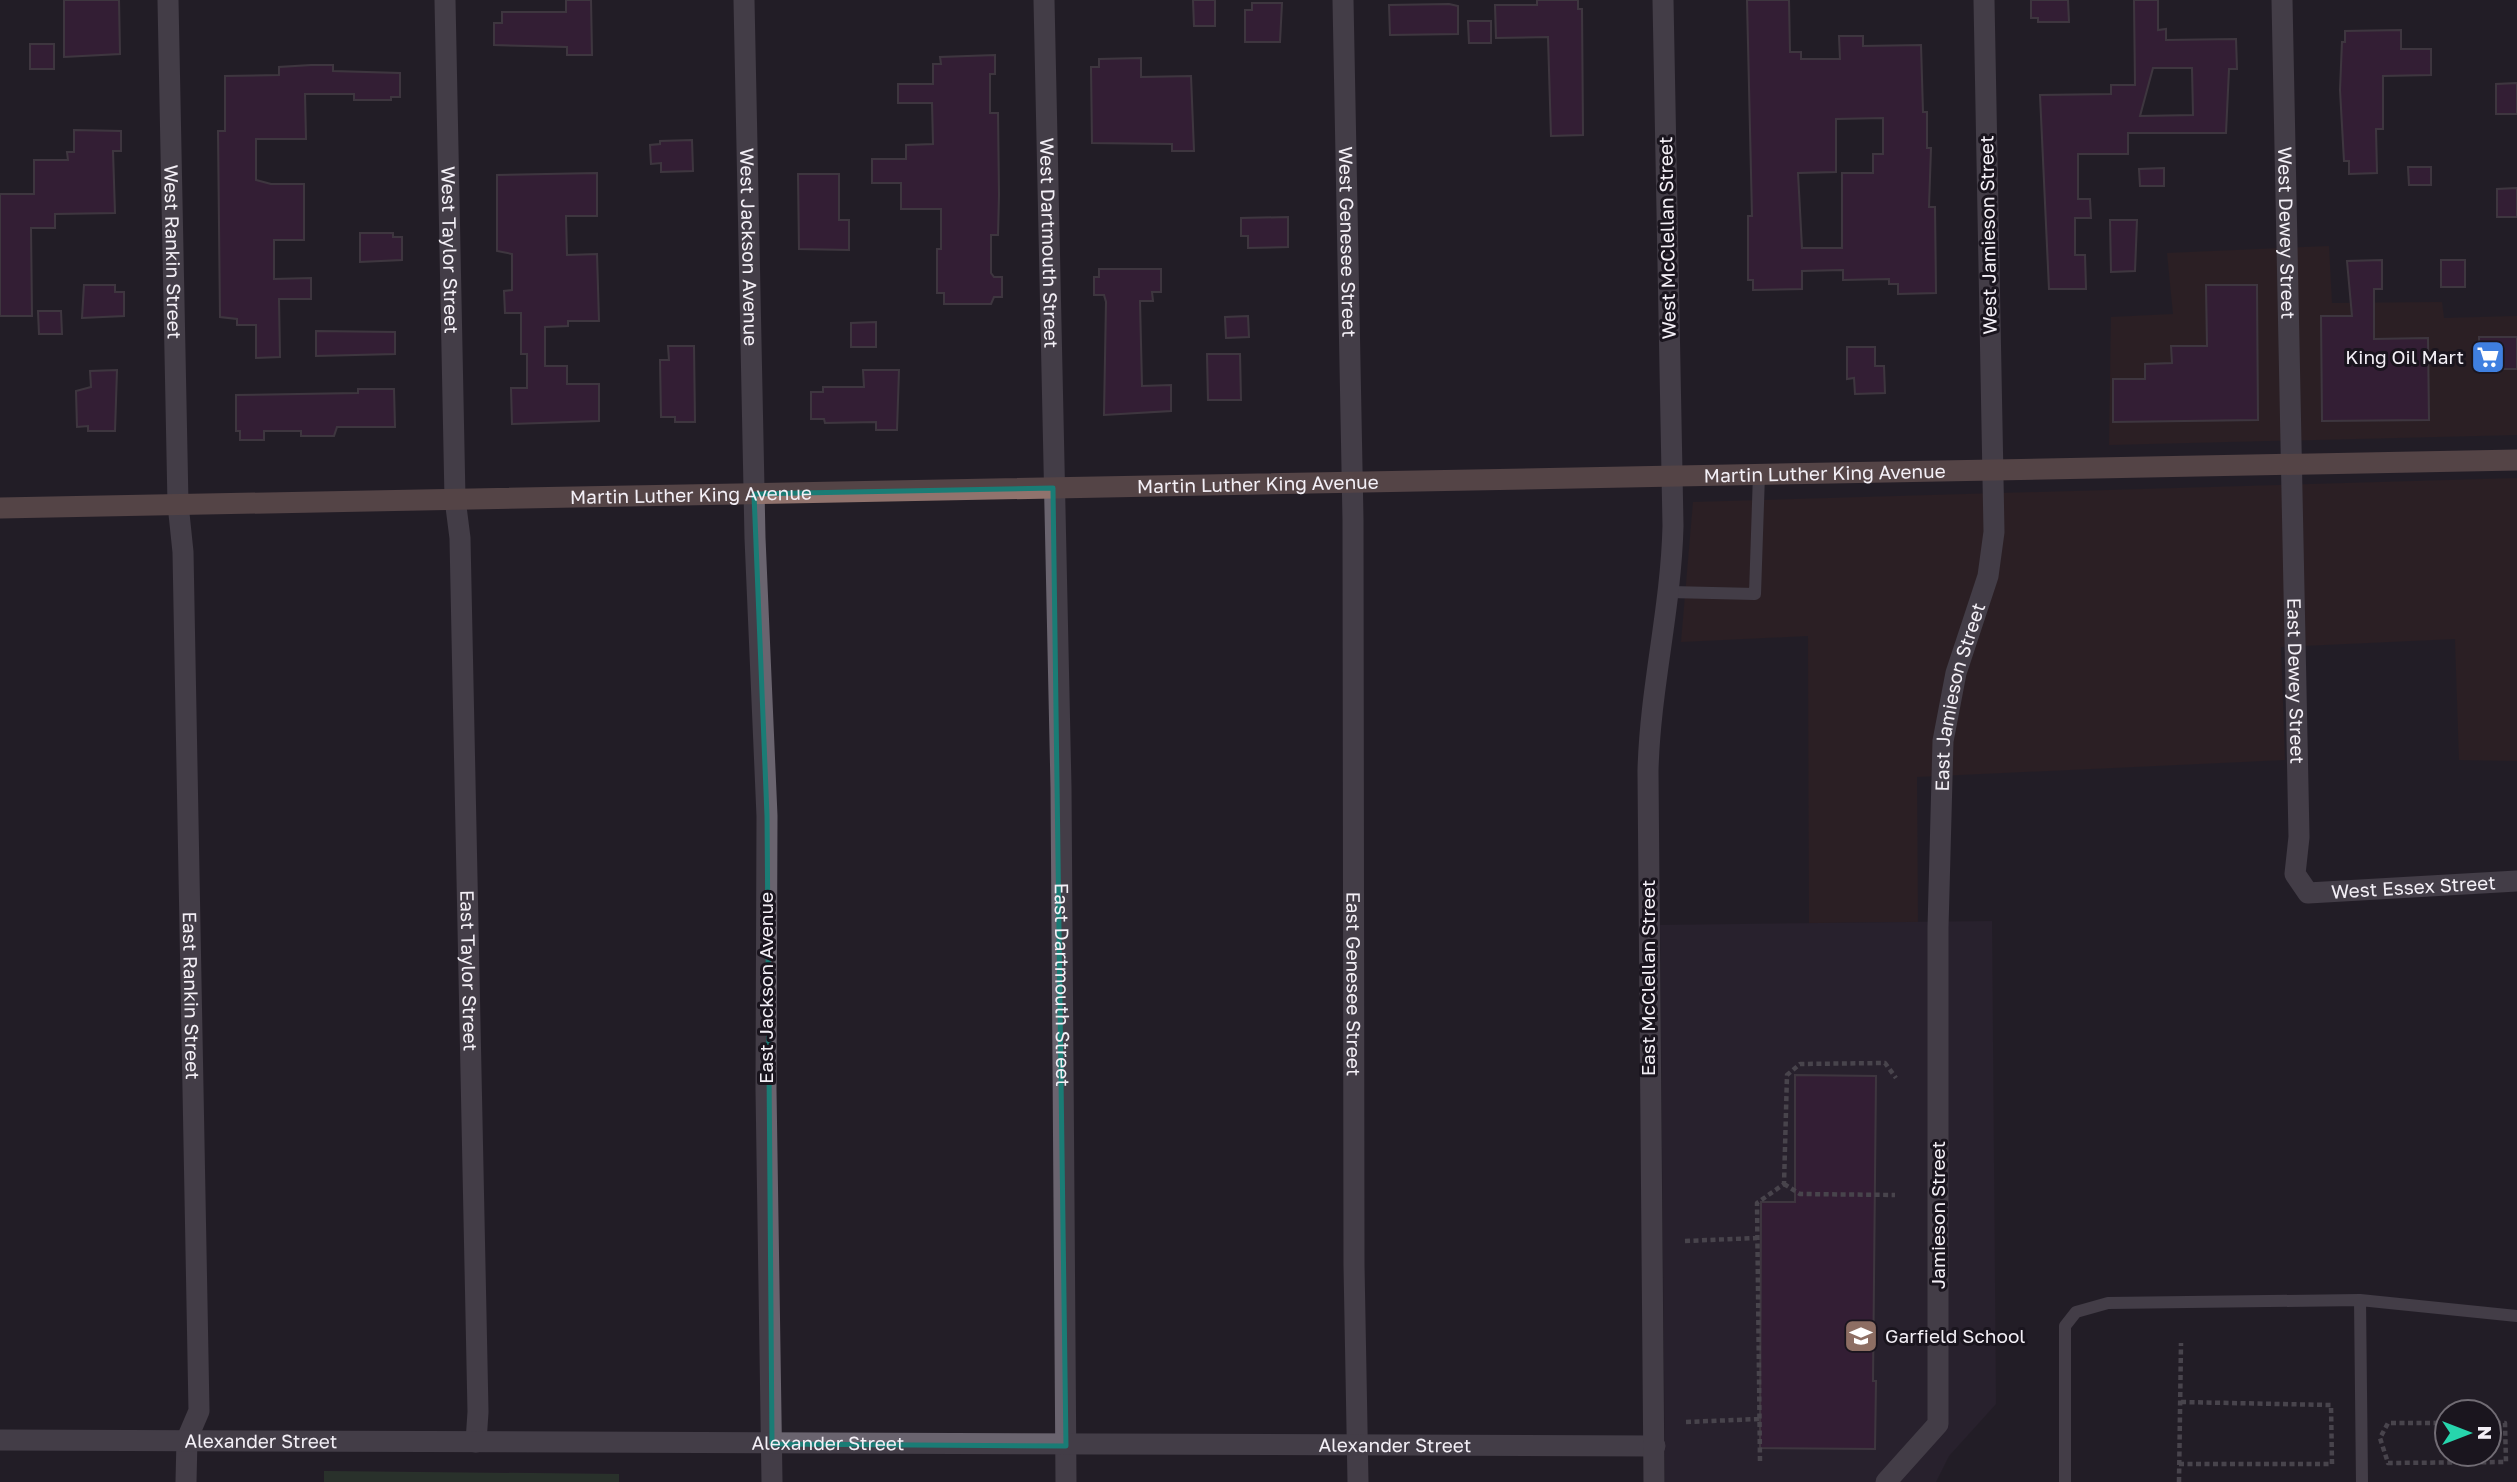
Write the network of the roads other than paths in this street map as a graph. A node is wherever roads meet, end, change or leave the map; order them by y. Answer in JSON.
{"nodes":[{"id":1,"x":168,"y":0,"type":"edge"},
{"id":2,"x":445,"y":0,"type":"edge"},
{"id":3,"x":744,"y":0,"type":"edge"},
{"id":4,"x":1044,"y":0,"type":"edge"},
{"id":5,"x":1343,"y":0,"type":"edge"},
{"id":6,"x":1663,"y":0,"type":"edge"},
{"id":7,"x":1984,"y":0,"type":"edge"},
{"id":8,"x":2283,"y":0,"type":"edge"},
{"id":9,"x":2517,"y":460,"type":"edge"},
{"id":10,"x":2291,"y":464,"type":"junction"},
{"id":11,"x":1993,"y":470,"type":"junction"},
{"id":12,"x":1759,"y":474,"type":"junction"},
{"id":13,"x":1672,"y":476,"type":"junction"},
{"id":14,"x":1352,"y":483,"type":"junction"},
{"id":15,"x":1053,"y":488,"type":"junction"},
{"id":16,"x":754,"y":494,"type":"junction"},
{"id":17,"x":454,"y":499,"type":"junction"},
{"id":18,"x":178,"y":504,"type":"junction"},
{"id":19,"x":0,"y":509,"type":"edge"},
{"id":20,"x":1670,"y":592,"type":"junction"},
{"id":21,"x":2517,"y":881,"type":"edge"},
{"id":22,"x":2308,"y":892,"type":"joint"},
{"id":23,"x":1938,"y":928,"type":"joint"},
{"id":24,"x":2360,"y":1300,"type":"junction"},
{"id":25,"x":2517,"y":1316,"type":"edge"},
{"id":26,"x":187,"y":1439,"type":"junction"},
{"id":27,"x":0,"y":1440,"type":"edge"},
{"id":28,"x":476,"y":1442,"type":"junction"},
{"id":29,"x":772,"y":1444,"type":"junction"},
{"id":30,"x":1066,"y":1446,"type":"junction"},
{"id":31,"x":1358,"y":1446,"type":"junction"},
{"id":32,"x":1655,"y":1446,"type":"junction"},
{"id":33,"x":186,"y":1482,"type":"edge"},
{"id":34,"x":772,"y":1482,"type":"edge"},
{"id":35,"x":1066,"y":1482,"type":"edge"},
{"id":36,"x":1358,"y":1482,"type":"edge"},
{"id":37,"x":1654,"y":1482,"type":"edge"},
{"id":38,"x":1886,"y":1482,"type":"edge"},
{"id":39,"x":2065,"y":1482,"type":"edge"},
{"id":40,"x":2362,"y":1482,"type":"edge"}],
"edges":[{"from":1,"to":18,"type":"street","name":"West Rankin Street"},
{"from":2,"to":17,"type":"street","name":"West Taylor Street"},
{"from":3,"to":16,"type":"street","name":"West Jackson Avenue"},
{"from":4,"to":15,"type":"street","name":"West Dartmouth Street"},
{"from":5,"to":14,"type":"street","name":"West Genesee Street"},
{"from":6,"to":13,"type":"street","name":"West McClellan Street"},
{"from":7,"to":11,"type":"street","name":"West Jamieson Street"},
{"from":8,"to":10,"type":"street","name":"West Dewey Street"},
{"from":9,"to":10,"type":"street","name":"Martin Luther King Avenue"},
{"from":10,"to":11,"type":"street","name":"Martin Luther King Avenue"},
{"from":10,"to":22,"type":"street","name":"East Dewey Street"},
{"from":11,"to":12,"type":"street","name":"Martin Luther King Avenue"},
{"from":11,"to":23,"type":"street","name":"East Jamieson Street"},
{"from":12,"to":13,"type":"street","name":"Martin Luther King Avenue"},
{"from":12,"to":20,"type":"lane"},
{"from":13,"to":14,"type":"street","name":"Martin Luther King Avenue"},
{"from":13,"to":20,"type":"street","name":"East McClellan Street"},
{"from":14,"to":15,"type":"street","name":"Martin Luther King Avenue"},
{"from":14,"to":31,"type":"street","name":"East Genesee Street"},
{"from":15,"to":16,"type":"street","name":"Martin Luther King Avenue"},
{"from":15,"to":30,"type":"street","name":"East Dartmouth Street"},
{"from":16,"to":17,"type":"street","name":"Martin Luther King Avenue"},
{"from":16,"to":29,"type":"street","name":"East Jackson Avenue"},
{"from":17,"to":18,"type":"street","name":"Martin Luther King Avenue"},
{"from":17,"to":28,"type":"street","name":"East Taylor Street"},
{"from":18,"to":19,"type":"street","name":"Martin Luther King Avenue"},
{"from":18,"to":26,"type":"street","name":"East Rankin Street"},
{"from":20,"to":32,"type":"street","name":"East McClellan Street"},
{"from":21,"to":22,"type":"street","name":"West Essex Street"},
{"from":23,"to":38,"type":"street","name":"Jamieson Street"},
{"from":24,"to":25,"type":"lane"},
{"from":24,"to":39,"type":"lane"},
{"from":24,"to":40,"type":"lane"},
{"from":26,"to":27,"type":"street","name":"Alexander Street"},
{"from":26,"to":28,"type":"street","name":"Alexander Street"},
{"from":26,"to":33,"type":"street","name":"East Rankin Street"},
{"from":28,"to":29,"type":"street","name":"Alexander Street"},
{"from":29,"to":30,"type":"street","name":"Alexander Street"},
{"from":29,"to":34,"type":"street","name":"East Jackson Avenue"},
{"from":30,"to":31,"type":"street","name":"Alexander Street"},
{"from":30,"to":35,"type":"street","name":"East Dartmouth Street"},
{"from":31,"to":32,"type":"street","name":"Alexander Street"},
{"from":31,"to":36,"type":"street","name":"East Genesee Street"},
{"from":32,"to":37,"type":"street","name":"East McClellan Street"}]}
